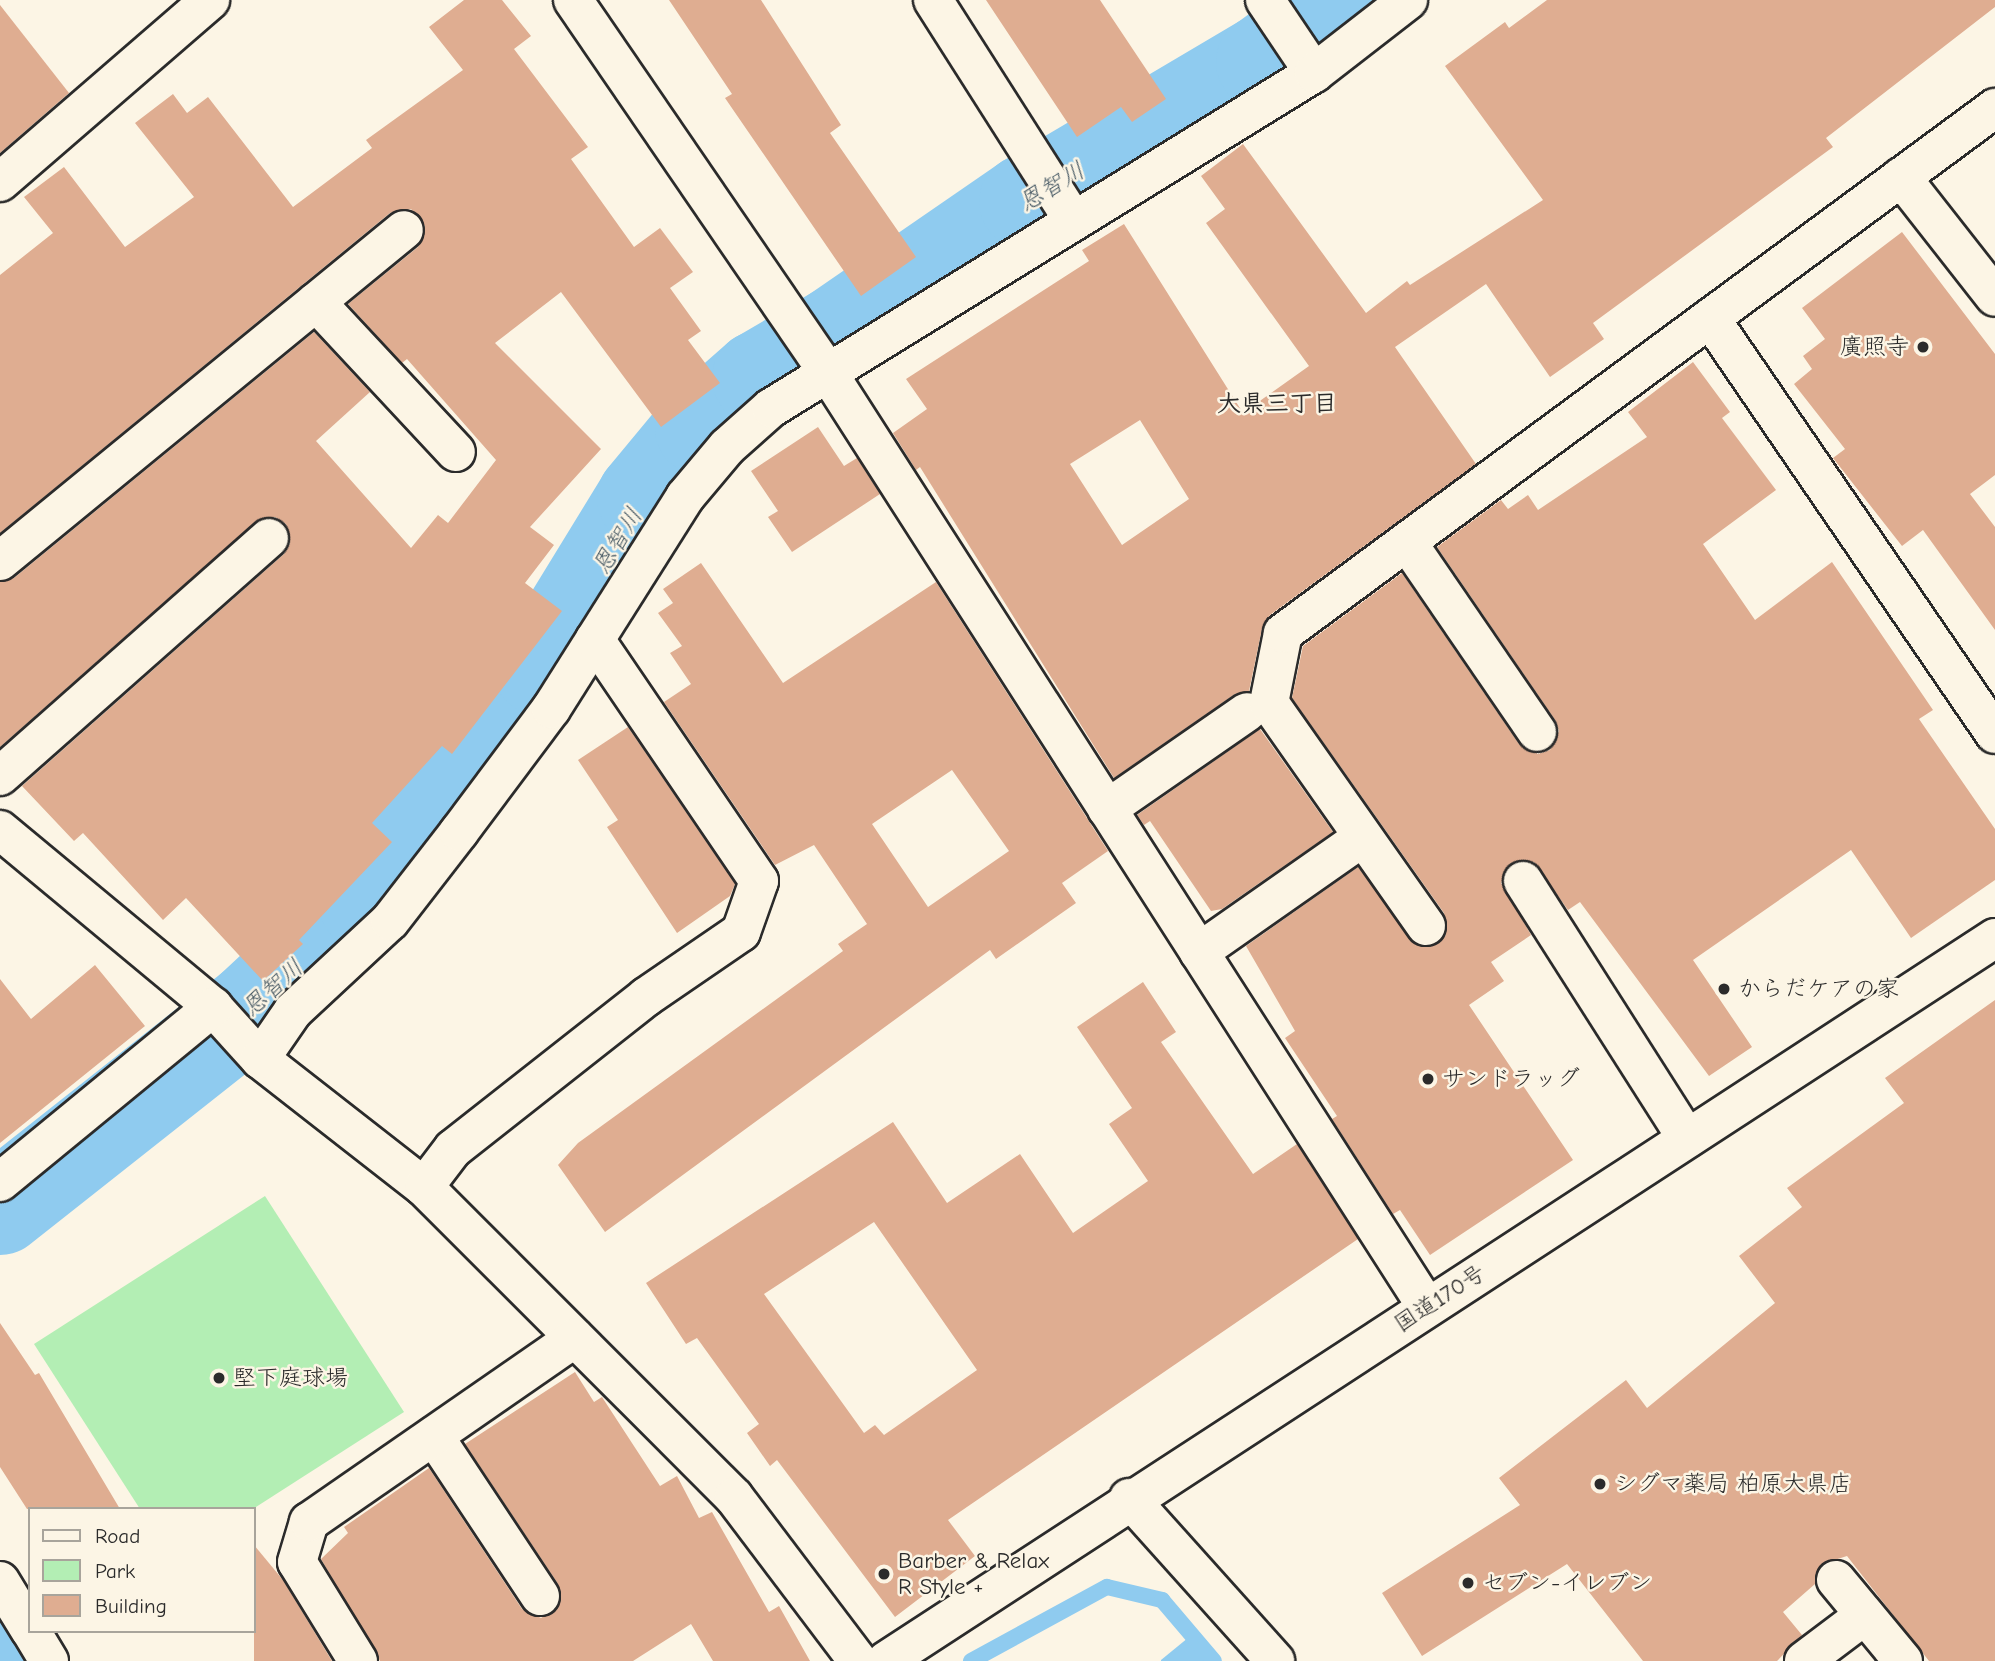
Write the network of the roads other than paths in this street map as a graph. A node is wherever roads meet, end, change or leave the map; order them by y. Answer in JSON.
{"nodes":[{"id":1,"x":210,"y":0,"type":"edge"},
{"id":2,"x":573,"y":0,"type":"edge"},
{"id":3,"x":933,"y":0,"type":"edge"},
{"id":4,"x":1265,"y":0,"type":"edge"},
{"id":5,"x":1405,"y":1,"type":"edge"},
{"id":6,"x":1300,"y":54,"type":"junction"},
{"id":7,"x":1995,"y":108,"type":"edge"},
{"id":8,"x":1901,"y":177,"type":"junction"},
{"id":9,"x":0,"y":182,"type":"edge"},
{"id":10,"x":1062,"y":202,"type":"junction"},
{"id":11,"x":404,"y":230,"type":"dead end"},
{"id":12,"x":1995,"y":297,"type":"edge"},
{"id":13,"x":316,"y":302,"type":"junction"},
{"id":14,"x":1710,"y":318,"type":"junction"},
{"id":15,"x":818,"y":357,"type":"junction"},
{"id":16,"x":456,"y":452,"type":"dead end"},
{"id":17,"x":269,"y":538,"type":"dead end"},
{"id":18,"x":1407,"y":542,"type":"junction"},
{"id":19,"x":0,"y":561,"type":"edge"},
{"id":20,"x":595,"y":640,"type":"junction"},
{"id":21,"x":1247,"y":712,"type":"dead end"},
{"id":22,"x":1537,"y":732,"type":"dead end"},
{"id":23,"x":1995,"y":734,"type":"edge"},
{"id":24,"x":0,"y":776,"type":"edge"},
{"id":25,"x":1107,"y":808,"type":"junction"},
{"id":26,"x":0,"y":830,"type":"edge"},
{"id":27,"x":1363,"y":837,"type":"junction"},
{"id":28,"x":1523,"y":881,"type":"dead end"},
{"id":29,"x":1426,"y":926,"type":"dead end"},
{"id":30,"x":1995,"y":937,"type":"edge"},
{"id":31,"x":1199,"y":953,"type":"junction"},
{"id":32,"x":236,"y":1032,"type":"junction"},
{"id":33,"x":1687,"y":1138,"type":"junction"},
{"id":34,"x":0,"y":1182,"type":"edge"},
{"id":35,"x":424,"y":1187,"type":"junction"},
{"id":36,"x":1427,"y":1307,"type":"junction"},
{"id":37,"x":575,"y":1338,"type":"junction"},
{"id":38,"x":434,"y":1436,"type":"junction"},
{"id":39,"x":1129,"y":1497,"type":"junction"},
{"id":40,"x":1836,"y":1580,"type":"dead end"},
{"id":41,"x":0,"y":1581,"type":"edge"},
{"id":42,"x":540,"y":1596,"type":"dead end"},
{"id":43,"x":1865,"y":1615,"type":"junction"},
{"id":44,"x":28,"y":1627,"type":"edge"},
{"id":45,"x":32,"y":1633,"type":"edge"},
{"id":46,"x":49,"y":1661,"type":"edge"},
{"id":47,"x":358,"y":1661,"type":"edge"},
{"id":48,"x":858,"y":1661,"type":"edge"},
{"id":49,"x":886,"y":1661,"type":"edge"},
{"id":50,"x":1275,"y":1661,"type":"edge"},
{"id":51,"x":1804,"y":1661,"type":"edge"},
{"id":52,"x":1903,"y":1661,"type":"edge"}],
"edges":[{"from":1,"to":9,"type":"main road"},
{"from":2,"to":15,"type":"main road"},
{"from":3,"to":10,"type":"main road"},
{"from":4,"to":6,"type":"main road"},
{"from":5,"to":6,"type":"main road"},
{"from":6,"to":10,"type":"main road"},
{"from":7,"to":8,"type":"main road"},
{"from":8,"to":12,"type":"main road"},
{"from":8,"to":14,"type":"main road"},
{"from":10,"to":15,"type":"main road"},
{"from":11,"to":13,"type":"main road"},
{"from":13,"to":16,"type":"main road"},
{"from":13,"to":19,"type":"main road"},
{"from":14,"to":18,"type":"main road"},
{"from":14,"to":23,"type":"main road"},
{"from":15,"to":20,"type":"main road"},
{"from":15,"to":25,"type":"main road"},
{"from":17,"to":24,"type":"main road"},
{"from":18,"to":22,"type":"main road"},
{"from":18,"to":27,"type":"main road"},
{"from":20,"to":32,"type":"main road"},
{"from":20,"to":35,"type":"main road"},
{"from":21,"to":25,"type":"main road"},
{"from":25,"to":31,"type":"main road"},
{"from":26,"to":32,"type":"main road"},
{"from":27,"to":29,"type":"main road"},
{"from":27,"to":31,"type":"main road"},
{"from":28,"to":33,"type":"main road"},
{"from":30,"to":33,"type":"main road","name":"国道170号"},
{"from":31,"to":36,"type":"main road"},
{"from":32,"to":34,"type":"main road"},
{"from":32,"to":35,"type":"main road"},
{"from":33,"to":36,"type":"main road","name":"国道170号"},
{"from":35,"to":37,"type":"main road"},
{"from":36,"to":39,"type":"main road","name":"国道170号"},
{"from":37,"to":38,"type":"main road"},
{"from":37,"to":48,"type":"main road"},
{"from":38,"to":42,"type":"main road"},
{"from":38,"to":47,"type":"main road"},
{"from":39,"to":49,"type":"main road","name":"国道170号"},
{"from":39,"to":50,"type":"main road"},
{"from":40,"to":43,"type":"main road"},
{"from":41,"to":44,"type":"main road"},
{"from":43,"to":51,"type":"main road"},
{"from":43,"to":52,"type":"main road"},
{"from":45,"to":46,"type":"main road"}]}
